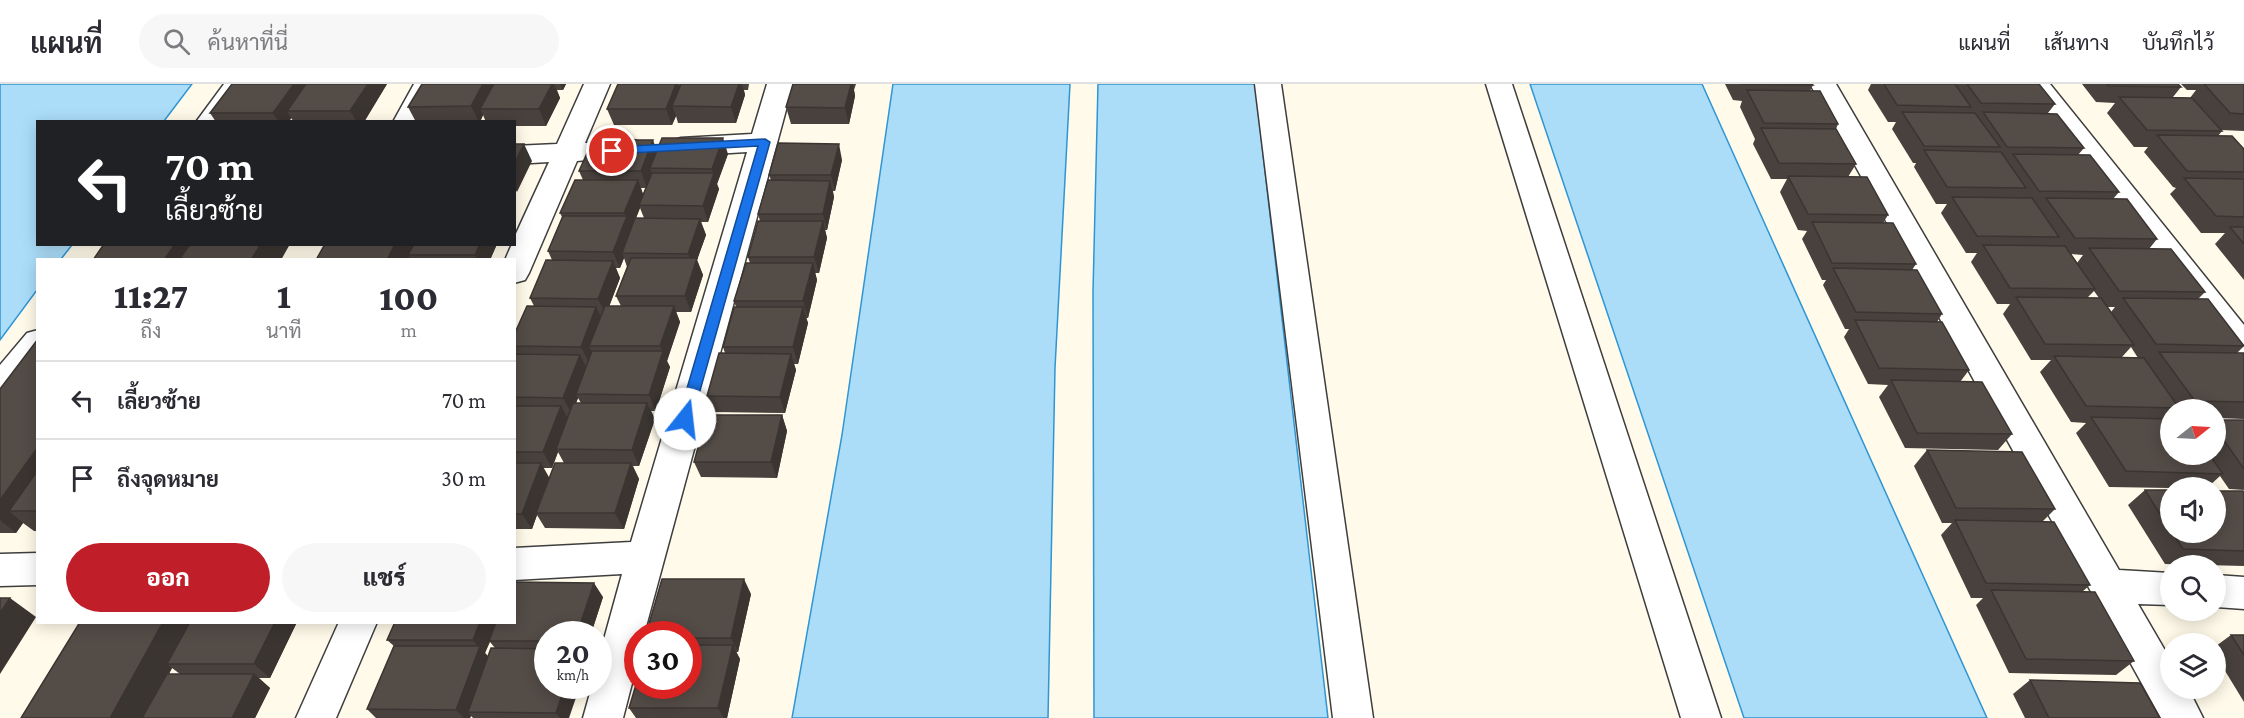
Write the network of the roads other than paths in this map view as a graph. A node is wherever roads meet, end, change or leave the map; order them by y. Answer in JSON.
{"nodes":[{"id":1,"x":237,"y":84,"type":"edge"},
{"id":2,"x":427,"y":84,"type":"edge"},
{"id":3,"x":597,"y":84,"type":"edge"},
{"id":4,"x":780,"y":84,"type":"edge"},
{"id":5,"x":1268,"y":84,"type":"edge"},
{"id":6,"x":1499,"y":84,"type":"edge"},
{"id":7,"x":1823,"y":84,"type":"edge"},
{"id":8,"x":2036,"y":84,"type":"edge"},
{"id":9,"x":210,"y":120,"type":"edge"},
{"id":10,"x":407,"y":120,"type":"edge"},
{"id":11,"x":765,"y":142,"type":"junction"},
{"id":12,"x":568,"y":153,"type":"junction"},
{"id":13,"x":516,"y":155,"type":"edge"},
{"id":14,"x":516,"y":269,"type":"edge"},
{"id":15,"x":36,"y":343,"type":"edge"},
{"id":16,"x":2244,"y":347,"type":"edge"},
{"id":17,"x":0,"y":388,"type":"edge"},
{"id":18,"x":645,"y":557,"type":"junction"},
{"id":19,"x":516,"y":564,"type":"edge"},
{"id":20,"x":36,"y":569,"type":"edge"},
{"id":21,"x":0,"y":570,"type":"edge"},
{"id":22,"x":2108,"y":586,"type":"junction"},
{"id":23,"x":2160,"y":589,"type":"edge"},
{"id":24,"x":2226,"y":592,"type":"edge"},
{"id":25,"x":2244,"y":593,"type":"edge"},
{"id":26,"x":357,"y":624,"type":"edge"},
{"id":27,"x":316,"y":718,"type":"edge"},
{"id":28,"x":603,"y":718,"type":"edge"},
{"id":29,"x":1353,"y":718,"type":"edge"},
{"id":30,"x":1701,"y":718,"type":"edge"},
{"id":31,"x":2183,"y":718,"type":"edge"}],
"edges":[{"from":1,"to":9,"type":"street"},
{"from":2,"to":10,"type":"street"},
{"from":3,"to":12,"type":"street"},
{"from":4,"to":11,"type":"street"},
{"from":5,"to":29,"type":"street"},
{"from":6,"to":30,"type":"street"},
{"from":7,"to":22,"type":"street"},
{"from":8,"to":16,"type":"street"},
{"from":11,"to":12,"type":"street"},
{"from":11,"to":18,"type":"street"},
{"from":12,"to":13,"type":"street"},
{"from":12,"to":14,"type":"street"},
{"from":15,"to":17,"type":"street"},
{"from":18,"to":19,"type":"street"},
{"from":18,"to":28,"type":"street"},
{"from":20,"to":21,"type":"street"},
{"from":22,"to":23,"type":"street"},
{"from":22,"to":31,"type":"street"},
{"from":24,"to":25,"type":"street"},
{"from":26,"to":27,"type":"street"}]}
